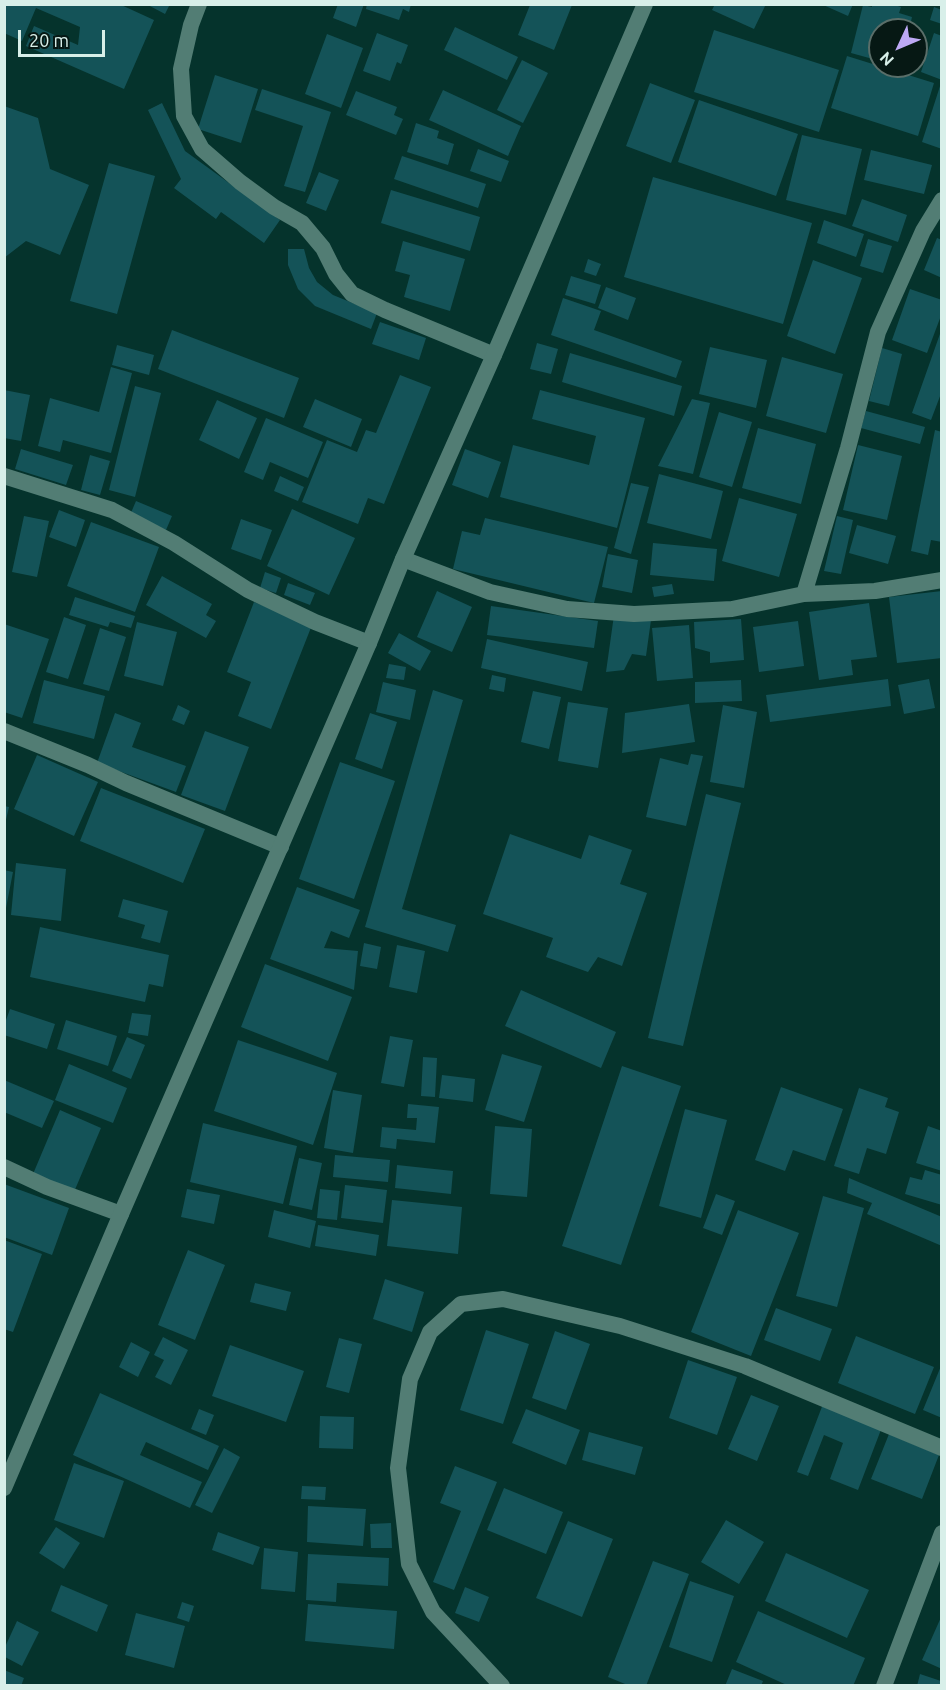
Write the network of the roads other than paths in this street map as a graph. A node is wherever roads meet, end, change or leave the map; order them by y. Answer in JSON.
{"nodes":[{"id":1,"x":199,"y":4,"type":"edge"},
{"id":2,"x":645,"y":4,"type":"edge"},
{"id":3,"x":942,"y":200,"type":"edge"},
{"id":4,"x":494,"y":355,"type":"junction"},
{"id":5,"x":4,"y":476,"type":"edge"},
{"id":6,"x":403,"y":559,"type":"junction"},
{"id":7,"x":942,"y":579,"type":"edge"},
{"id":8,"x":804,"y":594,"type":"junction"},
{"id":9,"x":369,"y":644,"type":"junction"},
{"id":10,"x":4,"y":731,"type":"edge"},
{"id":11,"x":281,"y":847,"type":"junction"},
{"id":12,"x":4,"y":1167,"type":"edge"},
{"id":13,"x":121,"y":1214,"type":"junction"},
{"id":14,"x":942,"y":1448,"type":"edge"},
{"id":15,"x":4,"y":1488,"type":"edge"},
{"id":16,"x":942,"y":1533,"type":"edge"},
{"id":17,"x":502,"y":1686,"type":"edge"},
{"id":18,"x":884,"y":1686,"type":"edge"}],
"edges":[{"from":1,"to":4,"type":"street"},
{"from":2,"to":4,"type":"street"},
{"from":3,"to":8,"type":"street"},
{"from":4,"to":6,"type":"street"},
{"from":5,"to":9,"type":"street"},
{"from":6,"to":8,"type":"street"},
{"from":6,"to":9,"type":"street"},
{"from":7,"to":8,"type":"street"},
{"from":9,"to":11,"type":"street"},
{"from":10,"to":11,"type":"street"},
{"from":11,"to":13,"type":"street"},
{"from":12,"to":13,"type":"street"},
{"from":13,"to":15,"type":"street"},
{"from":14,"to":17,"type":"street"},
{"from":16,"to":18,"type":"street"}]}
